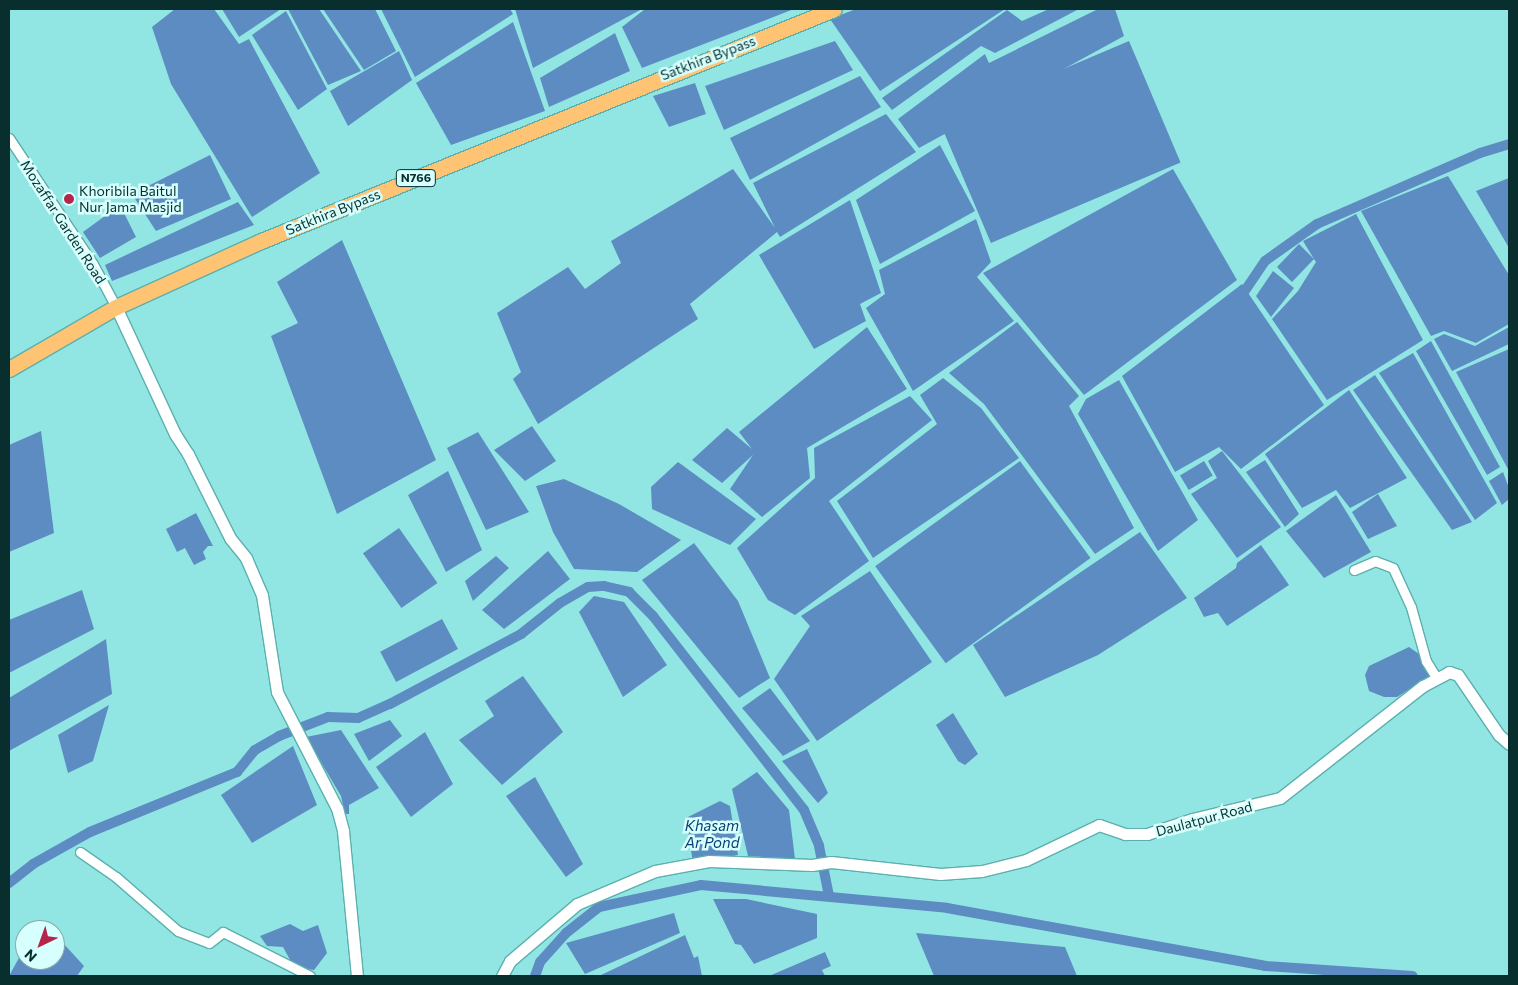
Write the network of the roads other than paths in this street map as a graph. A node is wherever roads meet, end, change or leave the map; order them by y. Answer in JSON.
{"nodes":[{"id":1,"x":834,"y":9,"type":"edge"},
{"id":2,"x":9,"y":138,"type":"edge"},
{"id":3,"x":116,"y":308,"type":"junction"},
{"id":4,"x":9,"y":369,"type":"edge"},
{"id":5,"x":1354,"y":570,"type":"dead end"},
{"id":6,"x":1436,"y":677,"type":"junction"},
{"id":7,"x":1509,"y":744,"type":"edge"},
{"id":8,"x":80,"y":852,"type":"dead end"},
{"id":9,"x":310,"y":976,"type":"edge"},
{"id":10,"x":357,"y":976,"type":"edge"},
{"id":11,"x":502,"y":976,"type":"edge"}],
"edges":[{"from":1,"to":3,"type":"highway","name":"Satkhira Bypass","number":"N766"},
{"from":2,"to":3,"type":"street","name":"Mozaffar Garden Road"},
{"from":3,"to":4,"type":"highway","name":"Satkhira Bypass","number":"N766"},
{"from":3,"to":10,"type":"street"},
{"from":5,"to":6,"type":"street"},
{"from":6,"to":7,"type":"street"},
{"from":6,"to":11,"type":"street","name":"Daulatpur Road"},
{"from":8,"to":9,"type":"street"}]}
